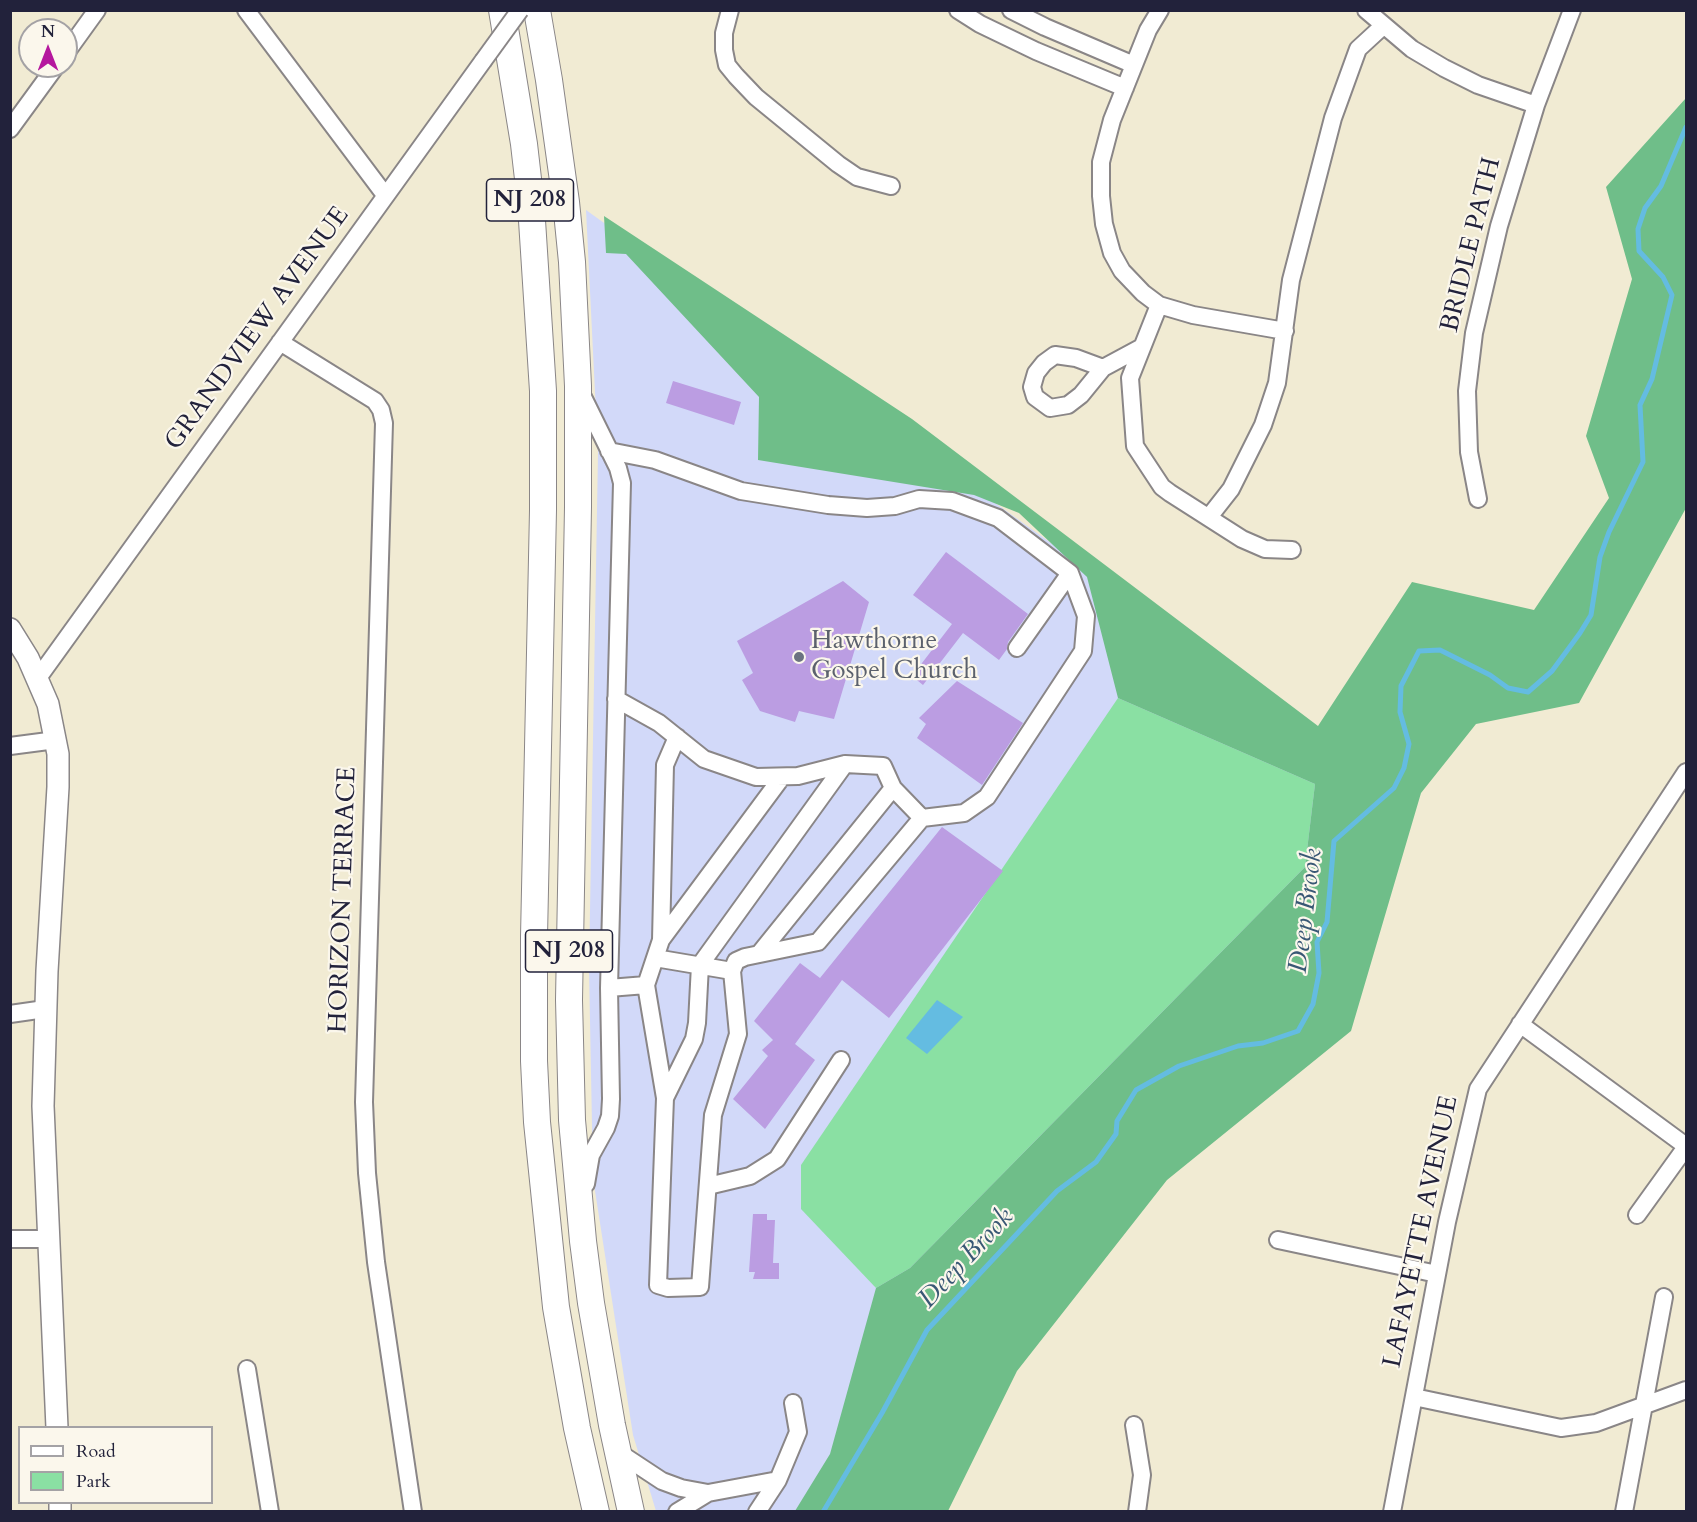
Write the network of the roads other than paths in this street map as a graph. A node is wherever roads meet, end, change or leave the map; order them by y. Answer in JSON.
{"nodes":[{"id":1,"x":97,"y":10,"type":"edge"},
{"id":2,"x":246,"y":10,"type":"edge"},
{"id":3,"x":729,"y":10,"type":"edge"},
{"id":4,"x":958,"y":10,"type":"edge"},
{"id":5,"x":1011,"y":10,"type":"edge"},
{"id":6,"x":1160,"y":10,"type":"edge"},
{"id":7,"x":1366,"y":10,"type":"edge"},
{"id":8,"x":1572,"y":10,"type":"edge"},
{"id":9,"x":520,"y":13,"type":"edge"},
{"id":10,"x":1383,"y":26,"type":"junction"},
{"id":11,"x":78,"y":36,"type":"edge"},
{"id":12,"x":1134,"y":65,"type":"junction"},
{"id":13,"x":47,"y":78,"type":"edge"},
{"id":14,"x":1125,"y":88,"type":"junction"},
{"id":15,"x":1536,"y":105,"type":"junction"},
{"id":16,"x":10,"y":129,"type":"edge"},
{"id":17,"x":891,"y":186,"type":"dead end"},
{"id":18,"x":385,"y":195,"type":"junction"},
{"id":19,"x":1158,"y":305,"type":"junction"},
{"id":20,"x":1285,"y":331,"type":"junction"},
{"id":21,"x":280,"y":342,"type":"junction"},
{"id":22,"x":1142,"y":347,"type":"junction"},
{"id":23,"x":1103,"y":368,"type":"dead end"},
{"id":24,"x":578,"y":386,"type":"junction"},
{"id":25,"x":609,"y":451,"type":"junction"},
{"id":26,"x":1478,"y":499,"type":"dead end"},
{"id":27,"x":1209,"y":518,"type":"junction"},
{"id":28,"x":1292,"y":550,"type":"dead end"},
{"id":29,"x":1070,"y":573,"type":"junction"},
{"id":30,"x":10,"y":629,"type":"edge"},
{"id":31,"x":1017,"y":648,"type":"dead end"},
{"id":32,"x":38,"y":678,"type":"junction"},
{"id":33,"x":616,"y":699,"type":"junction"},
{"id":34,"x":677,"y":737,"type":"junction"},
{"id":35,"x":56,"y":740,"type":"junction"},
{"id":36,"x":10,"y":746,"type":"edge"},
{"id":37,"x":845,"y":765,"type":"junction"},
{"id":38,"x":1686,"y":772,"type":"edge"},
{"id":39,"x":782,"y":777,"type":"junction"},
{"id":40,"x":893,"y":788,"type":"junction"},
{"id":41,"x":922,"y":818,"type":"junction"},
{"id":42,"x":661,"y":940,"type":"junction"},
{"id":43,"x":759,"y":954,"type":"junction"},
{"id":44,"x":655,"y":958,"type":"junction"},
{"id":45,"x":700,"y":965,"type":"junction"},
{"id":46,"x":732,"y":971,"type":"junction"},
{"id":47,"x":646,"y":985,"type":"junction"},
{"id":48,"x":609,"y":988,"type":"junction"},
{"id":49,"x":45,"y":1009,"type":"junction"},
{"id":50,"x":10,"y":1014,"type":"edge"},
{"id":51,"x":1520,"y":1024,"type":"junction"},
{"id":52,"x":842,"y":1060,"type":"dead end"},
{"id":53,"x":664,"y":1098,"type":"junction"},
{"id":54,"x":1686,"y":1147,"type":"edge"},
{"id":55,"x":708,"y":1186,"type":"junction"},
{"id":56,"x":1637,"y":1215,"type":"dead end"},
{"id":57,"x":10,"y":1239,"type":"edge"},
{"id":58,"x":50,"y":1239,"type":"junction"},
{"id":59,"x":1278,"y":1240,"type":"dead end"},
{"id":60,"x":583,"y":1241,"type":"junction"},
{"id":61,"x":1437,"y":1274,"type":"junction"},
{"id":62,"x":1664,"y":1297,"type":"dead end"},
{"id":63,"x":247,"y":1369,"type":"dead end"},
{"id":64,"x":1686,"y":1390,"type":"edge"},
{"id":65,"x":1414,"y":1397,"type":"junction"},
{"id":66,"x":793,"y":1403,"type":"dead end"},
{"id":67,"x":1644,"y":1406,"type":"junction"},
{"id":68,"x":1134,"y":1425,"type":"dead end"},
{"id":69,"x":57,"y":1426,"type":"edge"},
{"id":70,"x":618,"y":1452,"type":"junction"},
{"id":71,"x":778,"y":1480,"type":"junction"},
{"id":72,"x":708,"y":1493,"type":"junction"},
{"id":73,"x":270,"y":1512,"type":"edge"},
{"id":74,"x":414,"y":1512,"type":"edge"},
{"id":75,"x":596,"y":1512,"type":"edge"},
{"id":76,"x":632,"y":1512,"type":"edge"},
{"id":77,"x":677,"y":1512,"type":"edge"},
{"id":78,"x":757,"y":1512,"type":"edge"},
{"id":79,"x":1137,"y":1512,"type":"edge"},
{"id":80,"x":1392,"y":1512,"type":"edge"},
{"id":81,"x":1624,"y":1512,"type":"edge"}],
"edges":[{"from":1,"to":11,"type":"street"},
{"from":2,"to":18,"type":"street"},
{"from":3,"to":17,"type":"street"},
{"from":4,"to":14,"type":"street"},
{"from":5,"to":12,"type":"street"},
{"from":6,"to":12,"type":"street"},
{"from":7,"to":10,"type":"street"},
{"from":8,"to":15,"type":"street","name":"BRIDLE PATH"},
{"from":9,"to":18,"type":"street","name":"GRANDVIEW AVENUE","bridge":true},
{"from":9,"to":24,"type":"highway","number":"NJ 208"},
{"from":9,"to":75,"type":"highway","number":"NJ 208"},
{"from":10,"to":15,"type":"street"},
{"from":10,"to":20,"type":"street"},
{"from":12,"to":14,"type":"street"},
{"from":13,"to":16,"type":"street"},
{"from":14,"to":19,"type":"street"},
{"from":15,"to":26,"type":"street","name":"BRIDLE PATH"},
{"from":18,"to":21,"type":"street","name":"GRANDVIEW AVENUE"},
{"from":19,"to":20,"type":"street"},
{"from":19,"to":22,"type":"street"},
{"from":20,"to":27,"type":"street"},
{"from":21,"to":32,"type":"street","name":"GRANDVIEW AVENUE"},
{"from":21,"to":74,"type":"street","name":"HORIZON TERRACE"},
{"from":22,"to":23,"type":"street"},
{"from":22,"to":27,"type":"street"},
{"from":24,"to":25,"type":"street"},
{"from":24,"to":60,"type":"highway","number":"NJ 208"},
{"from":25,"to":29,"type":"street"},
{"from":25,"to":33,"type":"street"},
{"from":27,"to":28,"type":"street"},
{"from":29,"to":31,"type":"street"},
{"from":29,"to":41,"type":"street"},
{"from":30,"to":32,"type":"main road"},
{"from":32,"to":35,"type":"main road"},
{"from":33,"to":34,"type":"street"},
{"from":33,"to":48,"type":"street"},
{"from":34,"to":39,"type":"street"},
{"from":34,"to":42,"type":"street"},
{"from":35,"to":36,"type":"street"},
{"from":35,"to":49,"type":"main road"},
{"from":37,"to":39,"type":"street"},
{"from":37,"to":40,"type":"street"},
{"from":37,"to":45,"type":"street"},
{"from":38,"to":51,"type":"street","name":"LAFAYETTE AVENUE"},
{"from":39,"to":42,"type":"street"},
{"from":40,"to":41,"type":"street"},
{"from":40,"to":43,"type":"street"},
{"from":41,"to":43,"type":"street"},
{"from":42,"to":44,"type":"street"},
{"from":43,"to":46,"type":"street"},
{"from":44,"to":45,"type":"street"},
{"from":44,"to":47,"type":"street"},
{"from":45,"to":46,"type":"street"},
{"from":45,"to":53,"type":"street"},
{"from":46,"to":55,"type":"street"},
{"from":47,"to":48,"type":"street"},
{"from":47,"to":53,"type":"street"},
{"from":48,"to":60,"type":"street"},
{"from":49,"to":50,"type":"street"},
{"from":49,"to":58,"type":"main road"},
{"from":51,"to":54,"type":"street"},
{"from":51,"to":61,"type":"street","name":"LAFAYETTE AVENUE"},
{"from":52,"to":55,"type":"street"},
{"from":53,"to":55,"type":"street"},
{"from":54,"to":56,"type":"street"},
{"from":57,"to":58,"type":"street"},
{"from":58,"to":69,"type":"main road"},
{"from":59,"to":61,"type":"street"},
{"from":60,"to":70,"type":"highway","number":"NJ 208"},
{"from":61,"to":65,"type":"street","name":"LAFAYETTE AVENUE"},
{"from":62,"to":67,"type":"street"},
{"from":63,"to":73,"type":"street"},
{"from":64,"to":67,"type":"street"},
{"from":65,"to":67,"type":"street"},
{"from":65,"to":80,"type":"street","name":"LAFAYETTE AVENUE"},
{"from":66,"to":71,"type":"street"},
{"from":67,"to":81,"type":"street"},
{"from":68,"to":79,"type":"street"},
{"from":70,"to":72,"type":"street"},
{"from":70,"to":76,"type":"highway","number":"NJ 208"},
{"from":71,"to":72,"type":"street"},
{"from":71,"to":78,"type":"street"},
{"from":72,"to":77,"type":"street"}]}
